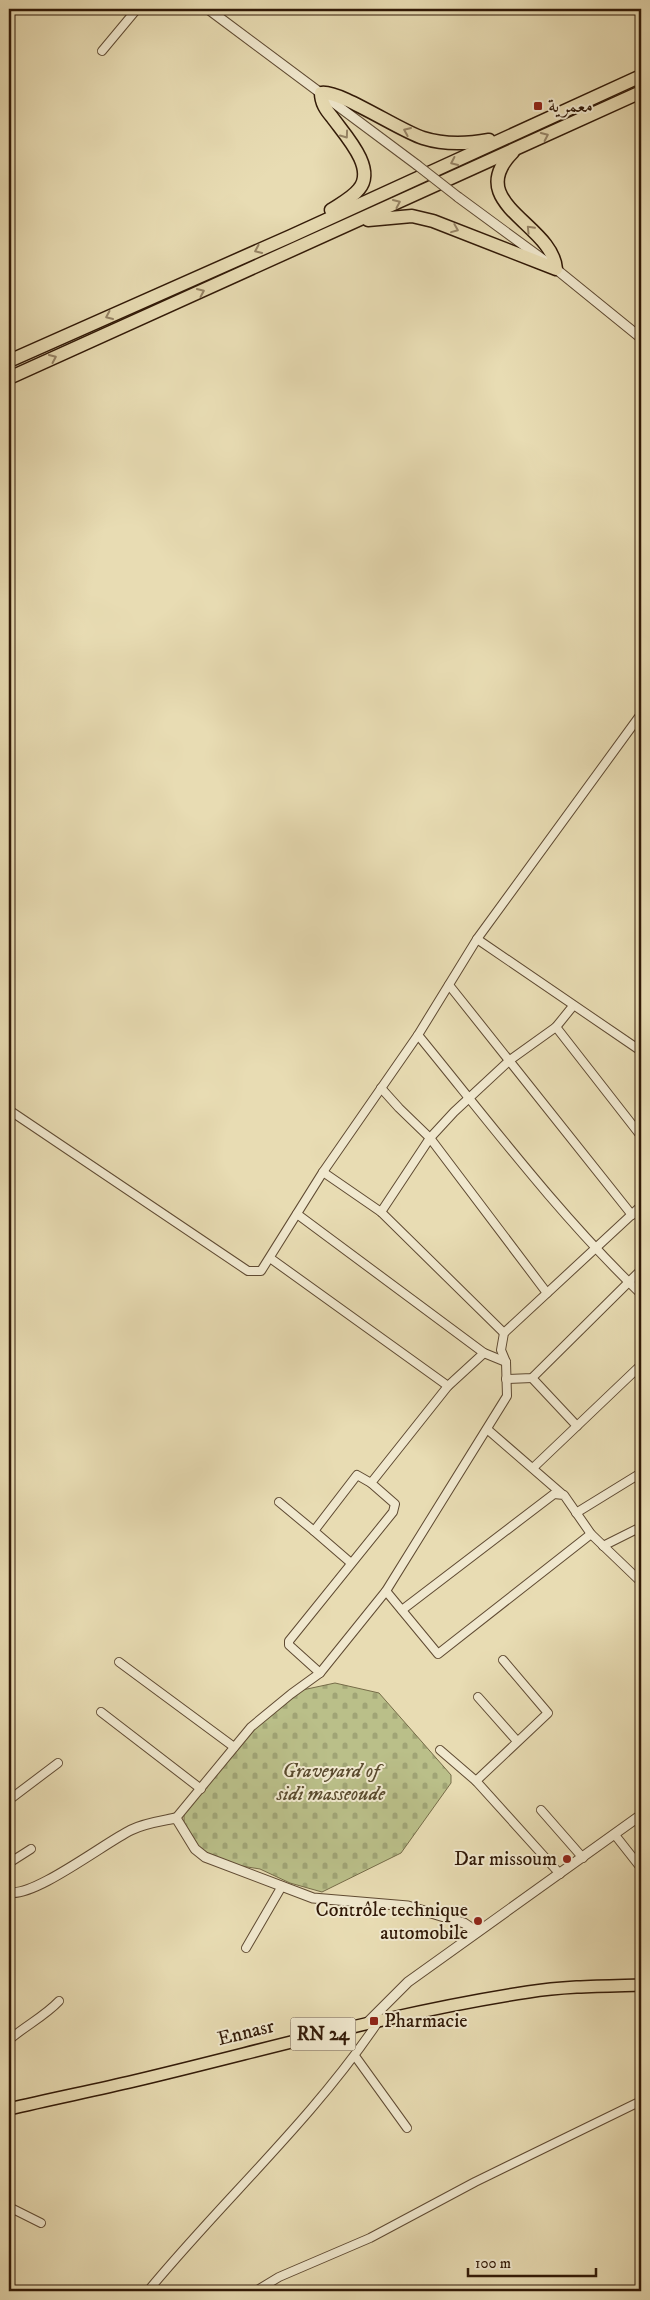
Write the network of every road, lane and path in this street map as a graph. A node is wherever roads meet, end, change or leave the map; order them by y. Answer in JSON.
{"nodes":[{"id":1,"x":137,"y":9,"type":"edge"},
{"id":2,"x":208,"y":9,"type":"edge"},
{"id":3,"x":102,"y":51,"type":"dead end"},
{"id":4,"x":641,"y":76,"type":"edge"},
{"id":5,"x":641,"y":92,"type":"edge"},
{"id":6,"x":321,"y":93,"type":"junction"},
{"id":7,"x":505,"y":137,"type":"junction"},
{"id":8,"x":516,"y":149,"type":"junction"},
{"id":9,"x":356,"y":222,"type":"junction"},
{"id":10,"x":291,"y":236,"type":"junction"},
{"id":11,"x":556,"y":269,"type":"junction"},
{"id":12,"x":641,"y":338,"type":"edge"},
{"id":13,"x":9,"y":361,"type":"edge"},
{"id":14,"x":9,"y":378,"type":"edge"},
{"id":15,"x":641,"y":714,"type":"edge"},
{"id":16,"x":477,"y":939,"type":"junction"},
{"id":17,"x":449,"y":985,"type":"junction"},
{"id":18,"x":573,"y":1006,"type":"junction"},
{"id":19,"x":556,"y":1027,"type":"junction"},
{"id":20,"x":418,"y":1035,"type":"junction"},
{"id":21,"x":641,"y":1051,"type":"edge"},
{"id":22,"x":510,"y":1060,"type":"junction"},
{"id":23,"x":382,"y":1088,"type":"junction"},
{"id":24,"x":468,"y":1098,"type":"junction"},
{"id":25,"x":9,"y":1110,"type":"edge"},
{"id":26,"x":641,"y":1136,"type":"edge"},
{"id":27,"x":430,"y":1138,"type":"junction"},
{"id":28,"x":323,"y":1172,"type":"junction"},
{"id":29,"x":641,"y":1206,"type":"edge"},
{"id":30,"x":380,"y":1212,"type":"junction"},
{"id":31,"x":297,"y":1214,"type":"junction"},
{"id":32,"x":632,"y":1215,"type":"junction"},
{"id":33,"x":596,"y":1250,"type":"junction"},
{"id":34,"x":270,"y":1258,"type":"junction"},
{"id":35,"x":641,"y":1270,"type":"edge"},
{"id":36,"x":629,"y":1282,"type":"junction"},
{"id":37,"x":547,"y":1293,"type":"junction"},
{"id":38,"x":641,"y":1294,"type":"edge"},
{"id":39,"x":504,"y":1333,"type":"junction"},
{"id":40,"x":484,"y":1353,"type":"junction"},
{"id":41,"x":506,"y":1362,"type":"junction"},
{"id":42,"x":641,"y":1365,"type":"edge"},
{"id":43,"x":532,"y":1378,"type":"junction"},
{"id":44,"x":506,"y":1379,"type":"junction"},
{"id":45,"x":448,"y":1386,"type":"junction"},
{"id":46,"x":577,"y":1426,"type":"junction"},
{"id":47,"x":487,"y":1429,"type":"junction"},
{"id":48,"x":535,"y":1466,"type":"dead end"},
{"id":49,"x":641,"y":1473,"type":"edge"},
{"id":50,"x":371,"y":1483,"type":"junction"},
{"id":51,"x":564,"y":1496,"type":"junction"},
{"id":52,"x":279,"y":1502,"type":"dead end"},
{"id":53,"x":576,"y":1513,"type":"junction"},
{"id":54,"x":641,"y":1527,"type":"edge"},
{"id":55,"x":314,"y":1531,"type":"junction"},
{"id":56,"x":591,"y":1534,"type":"junction"},
{"id":57,"x":603,"y":1546,"type":"junction"},
{"id":58,"x":351,"y":1563,"type":"junction"},
{"id":59,"x":641,"y":1582,"type":"edge"},
{"id":60,"x":386,"y":1591,"type":"junction"},
{"id":61,"x":402,"y":1610,"type":"junction"},
{"id":62,"x":503,"y":1660,"type":"dead end"},
{"id":63,"x":119,"y":1662,"type":"dead end"},
{"id":64,"x":320,"y":1672,"type":"junction"},
{"id":65,"x":478,"y":1697,"type":"dead end"},
{"id":66,"x":101,"y":1712,"type":"dead end"},
{"id":67,"x":517,"y":1741,"type":"junction"},
{"id":68,"x":234,"y":1747,"type":"junction"},
{"id":69,"x":440,"y":1750,"type":"dead end"},
{"id":70,"x":58,"y":1763,"type":"dead end"},
{"id":71,"x":476,"y":1781,"type":"junction"},
{"id":72,"x":201,"y":1789,"type":"junction"},
{"id":73,"x":9,"y":1800,"type":"edge"},
{"id":74,"x":541,"y":1810,"type":"dead end"},
{"id":75,"x":641,"y":1815,"type":"edge"},
{"id":76,"x":176,"y":1818,"type":"junction"},
{"id":77,"x":615,"y":1835,"type":"junction"},
{"id":78,"x":31,"y":1848,"type":"dead end"},
{"id":79,"x":583,"y":1858,"type":"junction"},
{"id":80,"x":9,"y":1863,"type":"edge"},
{"id":81,"x":641,"y":1868,"type":"edge"},
{"id":82,"x":560,"y":1874,"type":"junction"},
{"id":83,"x":282,"y":1886,"type":"junction"},
{"id":84,"x":9,"y":1892,"type":"edge"},
{"id":85,"x":476,"y":1931,"type":"junction"},
{"id":86,"x":246,"y":1948,"type":"dead end"},
{"id":87,"x":641,"y":1985,"type":"edge"},
{"id":88,"x":59,"y":2002,"type":"dead end"},
{"id":89,"x":372,"y":2023,"type":"junction"},
{"id":90,"x":9,"y":2040,"type":"edge"},
{"id":91,"x":355,"y":2056,"type":"junction"},
{"id":92,"x":641,"y":2100,"type":"edge"},
{"id":93,"x":9,"y":2109,"type":"edge"},
{"id":94,"x":407,"y":2128,"type":"dead end"},
{"id":95,"x":9,"y":2207,"type":"edge"},
{"id":96,"x":41,"y":2223,"type":"dead end"},
{"id":97,"x":148,"y":2291,"type":"edge"},
{"id":98,"x":256,"y":2291,"type":"edge"}],
"edges":[{"from":1,"to":3,"type":"street"},
{"from":2,"to":6,"type":"street"},
{"from":4,"to":7,"type":"highway"},
{"from":8,"to":5,"type":"highway","one_way":true},
{"from":7,"to":6,"type":"highway","one_way":true},
{"from":6,"to":10,"type":"highway","one_way":true},
{"from":6,"to":11,"type":"street","bridge":true},
{"from":7,"to":10,"type":"highway","one_way":true},
{"from":9,"to":8,"type":"highway","one_way":true},
{"from":11,"to":8,"type":"highway","one_way":true},
{"from":9,"to":11,"type":"highway","one_way":true},
{"from":14,"to":9,"type":"highway","one_way":true},
{"from":10,"to":13,"type":"highway","one_way":true},
{"from":11,"to":12,"type":"street"},
{"from":15,"to":16,"type":"street"},
{"from":16,"to":17,"type":"street"},
{"from":16,"to":18,"type":"street"},
{"from":17,"to":20,"type":"street"},
{"from":17,"to":22,"type":"street"},
{"from":18,"to":19,"type":"street"},
{"from":18,"to":21,"type":"street"},
{"from":19,"to":22,"type":"street"},
{"from":19,"to":26,"type":"street"},
{"from":20,"to":23,"type":"street"},
{"from":20,"to":24,"type":"street"},
{"from":22,"to":24,"type":"street"},
{"from":22,"to":32,"type":"street"},
{"from":23,"to":27,"type":"street"},
{"from":23,"to":28,"type":"street"},
{"from":24,"to":27,"type":"street"},
{"from":24,"to":33,"type":"street"},
{"from":25,"to":34,"type":"street"},
{"from":27,"to":30,"type":"street"},
{"from":27,"to":37,"type":"street"},
{"from":28,"to":30,"type":"street"},
{"from":28,"to":31,"type":"street"},
{"from":29,"to":32,"type":"street"},
{"from":30,"to":39,"type":"street"},
{"from":31,"to":34,"type":"street"},
{"from":31,"to":40,"type":"street"},
{"from":32,"to":33,"type":"street"},
{"from":33,"to":36,"type":"street"},
{"from":33,"to":37,"type":"street"},
{"from":34,"to":45,"type":"street"},
{"from":35,"to":36,"type":"street"},
{"from":36,"to":38,"type":"street"},
{"from":36,"to":43,"type":"street"},
{"from":37,"to":39,"type":"street"},
{"from":39,"to":41,"type":"street"},
{"from":40,"to":41,"type":"street"},
{"from":40,"to":45,"type":"street"},
{"from":41,"to":44,"type":"street"},
{"from":42,"to":46,"type":"street"},
{"from":43,"to":44,"type":"street"},
{"from":43,"to":46,"type":"street"},
{"from":44,"to":47,"type":"street"},
{"from":45,"to":50,"type":"street"},
{"from":46,"to":48,"type":"street"},
{"from":47,"to":51,"type":"street"},
{"from":47,"to":60,"type":"street"},
{"from":49,"to":53,"type":"street"},
{"from":50,"to":55,"type":"street"},
{"from":50,"to":58,"type":"street"},
{"from":51,"to":53,"type":"street"},
{"from":51,"to":61,"type":"street"},
{"from":52,"to":55,"type":"street"},
{"from":53,"to":56,"type":"street"},
{"from":54,"to":57,"type":"street"},
{"from":55,"to":58,"type":"street"},
{"from":56,"to":57,"type":"street"},
{"from":56,"to":61,"type":"street"},
{"from":57,"to":59,"type":"street"},
{"from":58,"to":64,"type":"street"},
{"from":60,"to":61,"type":"street"},
{"from":60,"to":64,"type":"street"},
{"from":62,"to":67,"type":"street"},
{"from":63,"to":68,"type":"street"},
{"from":64,"to":68,"type":"street"},
{"from":65,"to":67,"type":"street"},
{"from":66,"to":72,"type":"street"},
{"from":67,"to":71,"type":"street"},
{"from":68,"to":72,"type":"street"},
{"from":69,"to":71,"type":"street"},
{"from":70,"to":73,"type":"street"},
{"from":71,"to":82,"type":"street"},
{"from":72,"to":76,"type":"street"},
{"from":74,"to":79,"type":"street"},
{"from":75,"to":77,"type":"street"},
{"from":76,"to":83,"type":"street"},
{"from":76,"to":84,"type":"street"},
{"from":77,"to":79,"type":"street"},
{"from":77,"to":81,"type":"street"},
{"from":78,"to":80,"type":"street"},
{"from":79,"to":82,"type":"street"},
{"from":82,"to":85,"type":"street"},
{"from":83,"to":85,"type":"street"},
{"from":83,"to":86,"type":"street"},
{"from":85,"to":89,"type":"street"},
{"from":87,"to":89,"type":"main road","name":"Ennasr","number":"RN 24"},
{"from":88,"to":90,"type":"street"},
{"from":89,"to":91,"type":"street"},
{"from":89,"to":93,"type":"main road","name":"Ennasr","number":"RN 24"},
{"from":91,"to":94,"type":"street"},
{"from":91,"to":97,"type":"street"},
{"from":92,"to":98,"type":"street"},
{"from":95,"to":96,"type":"street"}]}
